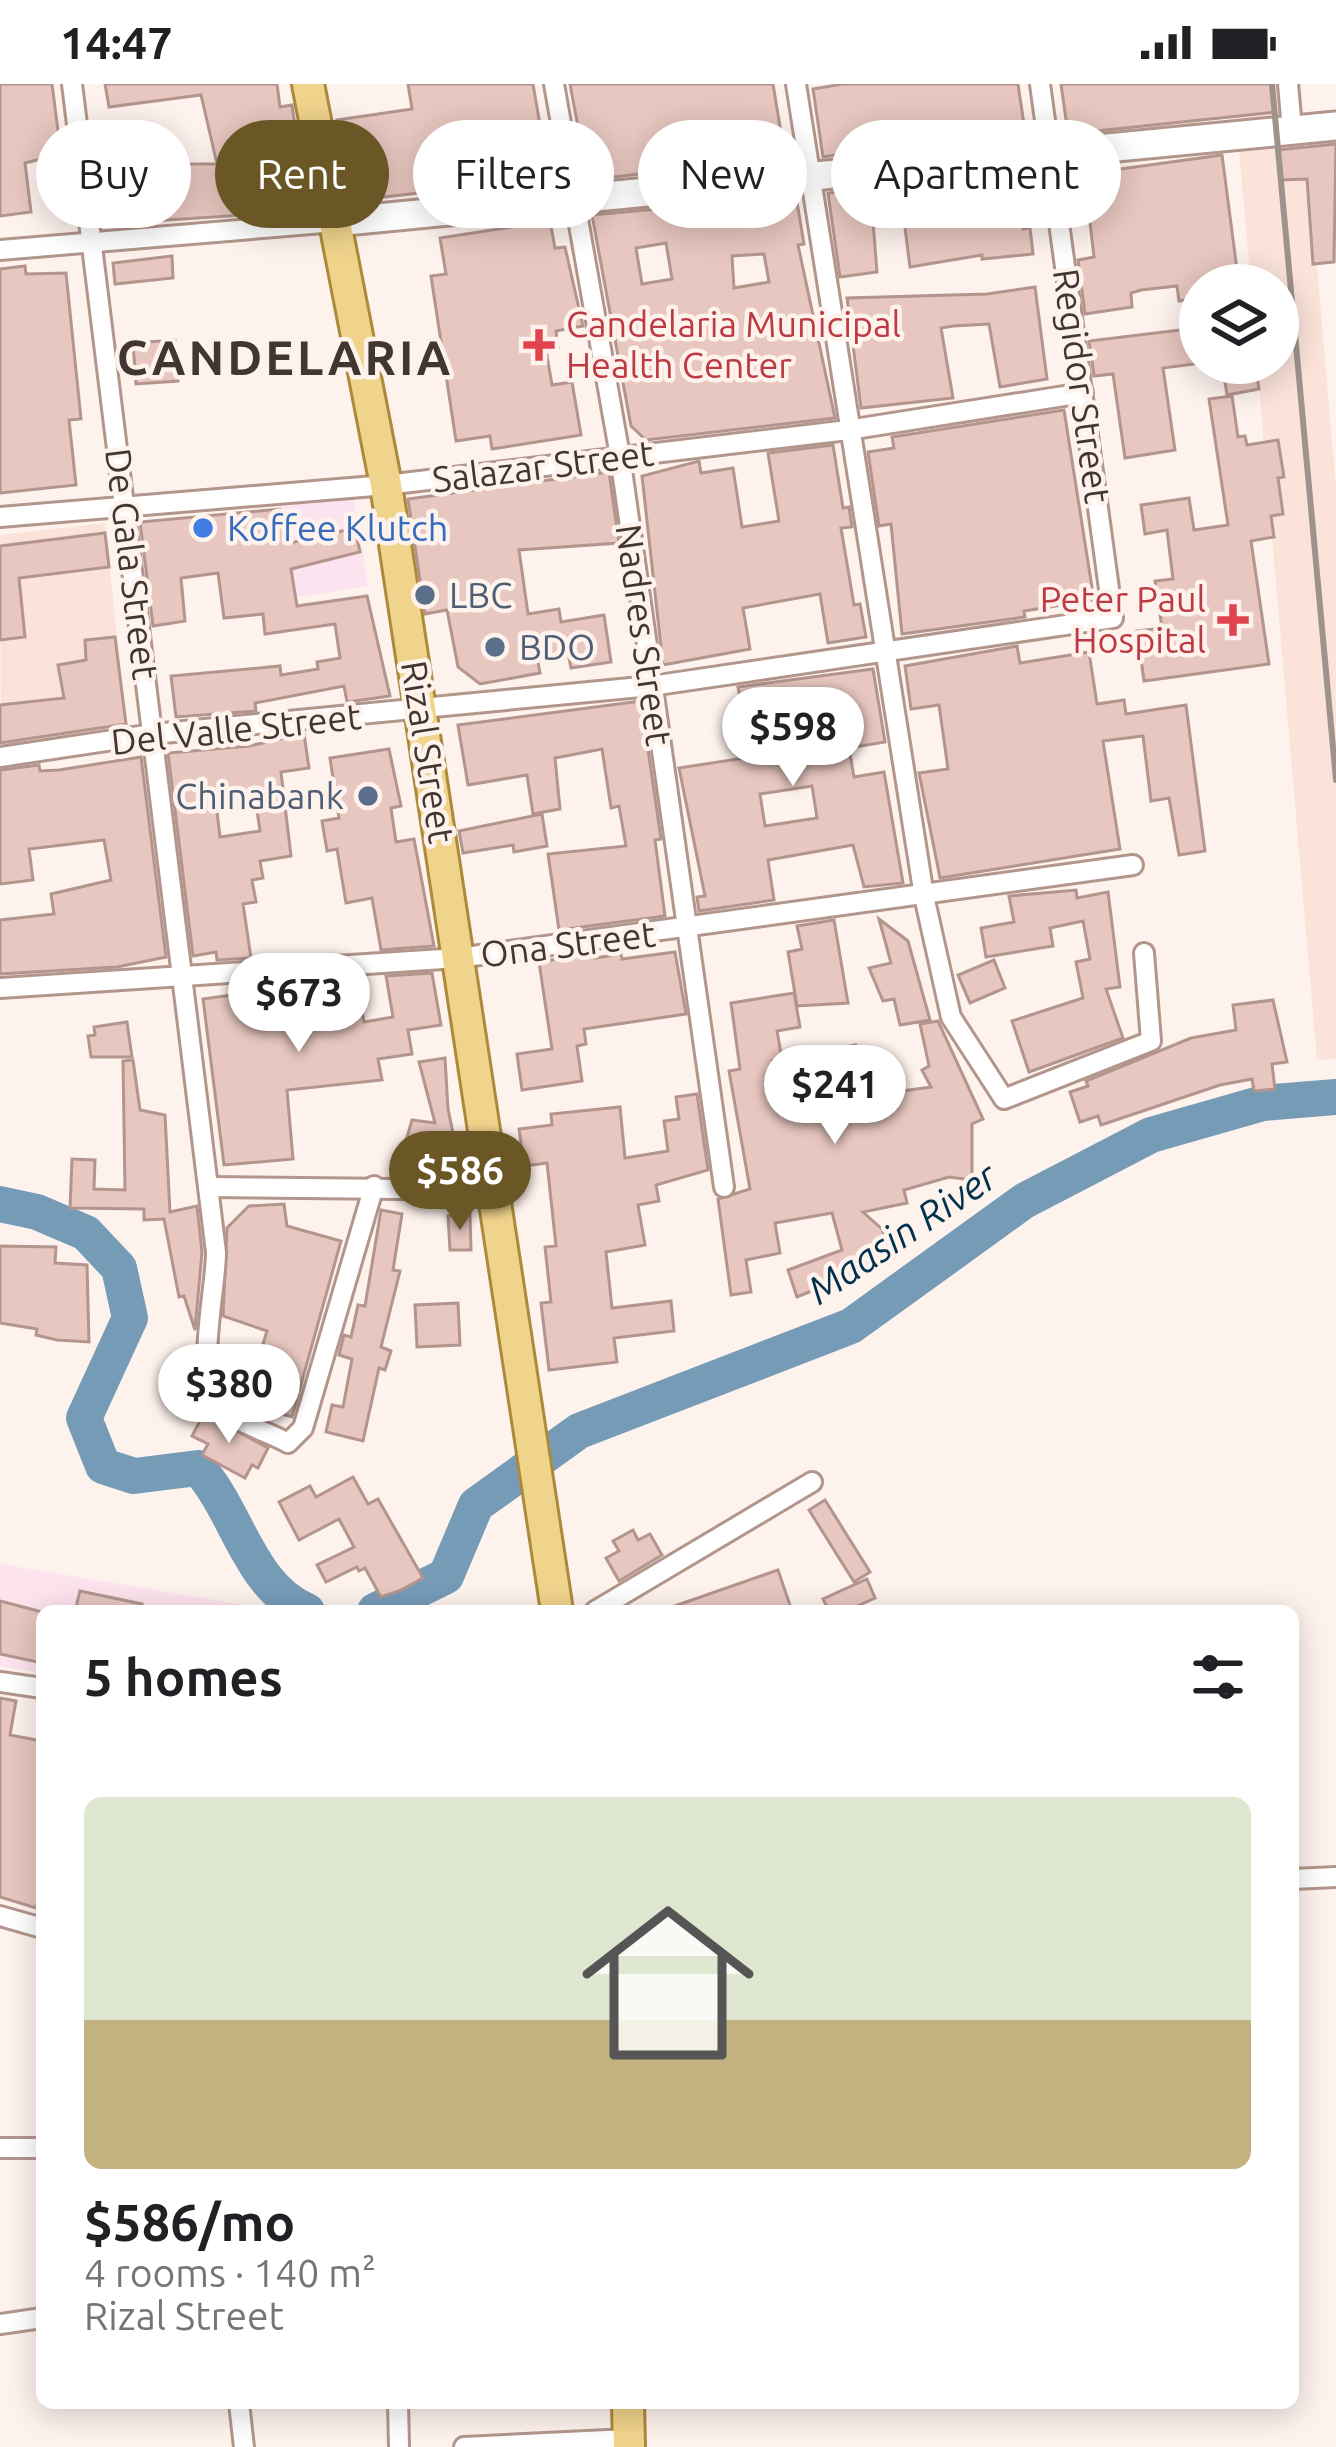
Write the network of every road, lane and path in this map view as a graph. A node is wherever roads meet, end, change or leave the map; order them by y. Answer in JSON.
{"nodes":[{"id":1,"x":72,"y":84,"type":"edge"},
{"id":2,"x":308,"y":84,"type":"edge"},
{"id":3,"x":554,"y":84,"type":"edge"},
{"id":4,"x":796,"y":84,"type":"edge"},
{"id":5,"x":1040,"y":84,"type":"edge"},
{"id":6,"x":1288,"y":84,"type":"edge"},
{"id":7,"x":315,"y":120,"type":"edge"},
{"id":8,"x":560,"y":120,"type":"edge"},
{"id":9,"x":1045,"y":120,"type":"edge"},
{"id":10,"x":1336,"y":127,"type":"edge"},
{"id":11,"x":1292,"y":129,"type":"junction"},
{"id":12,"x":1121,"y":144,"type":"edge"},
{"id":13,"x":831,"y":176,"type":"edge"},
{"id":14,"x":809,"y":178,"type":"junction"},
{"id":15,"x":614,"y":195,"type":"edge"},
{"id":16,"x":282,"y":228,"type":"edge"},
{"id":17,"x":336,"y":228,"type":"edge"},
{"id":18,"x":579,"y":228,"type":"edge"},
{"id":19,"x":1060,"y":228,"type":"edge"},
{"id":20,"x":92,"y":246,"type":"junction"},
{"id":21,"x":0,"y":250,"type":"edge"},
{"id":22,"x":1083,"y":393,"type":"junction"},
{"id":23,"x":848,"y":430,"type":"junction"},
{"id":24,"x":620,"y":456,"type":"junction"},
{"id":25,"x":386,"y":485,"type":"junction"},
{"id":26,"x":124,"y":506,"type":"junction"},
{"id":27,"x":0,"y":517,"type":"edge"},
{"id":28,"x":1113,"y":617,"type":"joint"},
{"id":29,"x":889,"y":648,"type":"junction"},
{"id":30,"x":651,"y":686,"type":"junction"},
{"id":31,"x":422,"y":712,"type":"junction"},
{"id":32,"x":153,"y":734,"type":"junction"},
{"id":33,"x":0,"y":757,"type":"edge"},
{"id":34,"x":1133,"y":866,"type":"dead end"},
{"id":35,"x":925,"y":896,"type":"junction"},
{"id":36,"x":686,"y":928,"type":"junction"},
{"id":37,"x":1144,"y":953,"type":"dead end"},
{"id":38,"x":458,"y":958,"type":"junction"},
{"id":39,"x":182,"y":974,"type":"junction"},
{"id":40,"x":0,"y":988,"type":"edge"},
{"id":41,"x":374,"y":1186,"type":"junction"},
{"id":42,"x":208,"y":1187,"type":"junction"},
{"id":43,"x":724,"y":1187,"type":"dead end"},
{"id":44,"x":492,"y":1190,"type":"junction"},
{"id":45,"x":812,"y":1482,"type":"dead end"},
{"id":46,"x":556,"y":1605,"type":"edge"},
{"id":47,"x":605,"y":1605,"type":"edge"},
{"id":48,"x":0,"y":1682,"type":"edge"},
{"id":49,"x":36,"y":1687,"type":"edge"},
{"id":50,"x":1336,"y":1877,"type":"edge"},
{"id":51,"x":1299,"y":1879,"type":"edge"},
{"id":52,"x":0,"y":1916,"type":"edge"},
{"id":53,"x":36,"y":1926,"type":"edge"},
{"id":54,"x":0,"y":2148,"type":"edge"},
{"id":55,"x":36,"y":2148,"type":"edge"},
{"id":56,"x":36,"y":2319,"type":"edge"},
{"id":57,"x":0,"y":2324,"type":"edge"},
{"id":58,"x":240,"y":2409,"type":"edge"},
{"id":59,"x":398,"y":2409,"type":"edge"},
{"id":60,"x":628,"y":2409,"type":"edge"},
{"id":61,"x":629,"y":2443,"type":"edge"},
{"id":62,"x":244,"y":2447,"type":"edge"},
{"id":63,"x":399,"y":2447,"type":"edge"},
{"id":64,"x":464,"y":2447,"type":"edge"}],
"edges":[{"from":1,"to":20,"type":"street","name":"De Gala Street"},
{"from":2,"to":7,"type":"main road","name":"Rizal Street"},
{"from":3,"to":8,"type":"street","name":"Nadres Street"},
{"from":4,"to":14,"type":"street"},
{"from":5,"to":9,"type":"street","name":"Regidor Street"},
{"from":6,"to":11,"type":"street"},
{"from":10,"to":11,"type":"street"},
{"from":11,"to":12,"type":"street"},
{"from":13,"to":14,"type":"street"},
{"from":14,"to":15,"type":"street"},
{"from":14,"to":23,"type":"street"},
{"from":16,"to":20,"type":"street"},
{"from":17,"to":25,"type":"main road","name":"Rizal Street"},
{"from":18,"to":24,"type":"street","name":"Nadres Street"},
{"from":19,"to":22,"type":"street","name":"Regidor Street"},
{"from":20,"to":21,"type":"street"},
{"from":20,"to":26,"type":"street","name":"De Gala Street"},
{"from":22,"to":23,"type":"street","name":"Salazar Street"},
{"from":22,"to":28,"type":"street","name":"Regidor Street"},
{"from":23,"to":24,"type":"street","name":"Salazar Street"},
{"from":23,"to":29,"type":"street"},
{"from":24,"to":25,"type":"street","name":"Salazar Street"},
{"from":24,"to":30,"type":"street","name":"Nadres Street"},
{"from":25,"to":26,"type":"street","name":"Salazar Street"},
{"from":25,"to":31,"type":"main road","name":"Rizal Street"},
{"from":26,"to":27,"type":"street","name":"Salazar Street"},
{"from":26,"to":32,"type":"street","name":"De Gala Street"},
{"from":28,"to":29,"type":"street","name":"Del Valle Street"},
{"from":29,"to":30,"type":"street","name":"Del Valle Street"},
{"from":29,"to":35,"type":"street"},
{"from":30,"to":31,"type":"street","name":"Del Valle Street"},
{"from":30,"to":36,"type":"street","name":"Nadres Street"},
{"from":31,"to":32,"type":"street","name":"Del Valle Street"},
{"from":31,"to":38,"type":"main road","name":"Rizal Street"},
{"from":32,"to":33,"type":"street","name":"Del Valle Street"},
{"from":32,"to":39,"type":"street","name":"De Gala Street"},
{"from":34,"to":35,"type":"street","name":"Ona Street"},
{"from":35,"to":36,"type":"street","name":"Ona Street"},
{"from":35,"to":37,"type":"street"},
{"from":36,"to":38,"type":"street","name":"Ona Street"},
{"from":36,"to":43,"type":"street","name":"Nadres Street"},
{"from":38,"to":39,"type":"street","name":"Ona Street"},
{"from":38,"to":44,"type":"main road","name":"Rizal Street"},
{"from":39,"to":40,"type":"street","name":"Ona Street"},
{"from":39,"to":42,"type":"street","name":"De Gala Street"},
{"from":41,"to":42,"type":"street"},
{"from":41,"to":42,"type":"street","name":"De Gala Street"},
{"from":41,"to":44,"type":"street"},
{"from":44,"to":46,"type":"main road","name":"Rizal Street"},
{"from":45,"to":47,"type":"street"},
{"from":48,"to":49,"type":"street"},
{"from":50,"to":51,"type":"street"},
{"from":52,"to":53,"type":"street"},
{"from":54,"to":55,"type":"street"},
{"from":56,"to":57,"type":"street"},
{"from":58,"to":62,"type":"street"},
{"from":59,"to":63,"type":"street"},
{"from":60,"to":61,"type":"main road"},
{"from":61,"to":64,"type":"street"}]}
